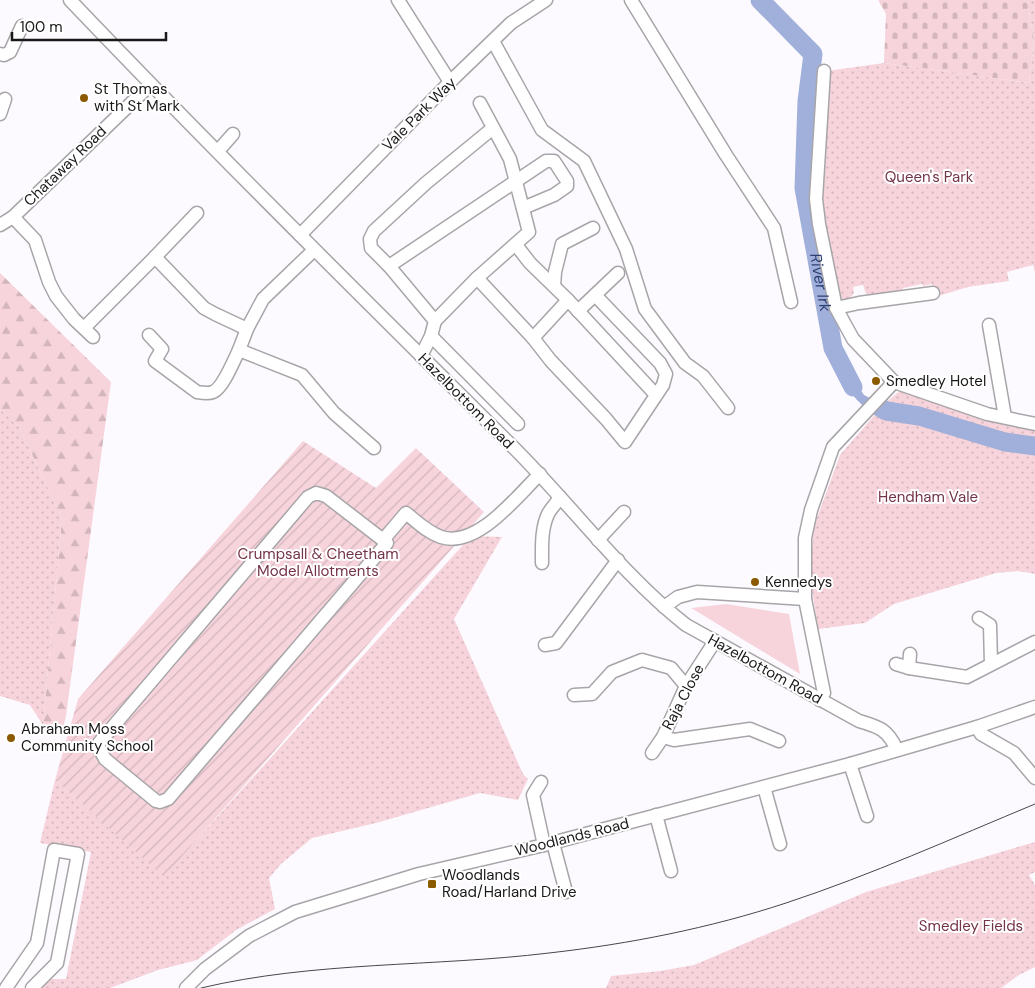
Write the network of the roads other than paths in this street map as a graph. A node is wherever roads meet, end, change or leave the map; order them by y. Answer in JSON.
{"nodes":[{"id":1,"x":398,"y":0,"type":"edge"},
{"id":2,"x":546,"y":0,"type":"edge"},
{"id":3,"x":631,"y":0,"type":"edge"},
{"id":4,"x":75,"y":2,"type":"edge"},
{"id":5,"x":22,"y":26,"type":"dead end"},
{"id":6,"x":493,"y":40,"type":"junction"},
{"id":7,"x":0,"y":54,"type":"edge"},
{"id":8,"x":824,"y":71,"type":"dead end"},
{"id":9,"x":450,"y":82,"type":"junction"},
{"id":10,"x":150,"y":84,"type":"junction"},
{"id":11,"x":4,"y":99,"type":"dead end"},
{"id":12,"x":480,"y":103,"type":"dead end"},
{"id":13,"x":0,"y":114,"type":"edge"},
{"id":14,"x":493,"y":128,"type":"junction"},
{"id":15,"x":233,"y":134,"type":"dead end"},
{"id":16,"x":218,"y":151,"type":"junction"},
{"id":17,"x":515,"y":181,"type":"junction"},
{"id":18,"x":523,"y":208,"type":"junction"},
{"id":19,"x":197,"y":212,"type":"dead end"},
{"id":20,"x":13,"y":217,"type":"junction"},
{"id":21,"x":0,"y":225,"type":"edge"},
{"id":22,"x":593,"y":228,"type":"dead end"},
{"id":23,"x":300,"y":236,"type":"junction"},
{"id":24,"x":516,"y":245,"type":"junction"},
{"id":25,"x":314,"y":250,"type":"junction"},
{"id":26,"x":155,"y":257,"type":"junction"},
{"id":27,"x":389,"y":266,"type":"junction"},
{"id":28,"x":618,"y":273,"type":"dead end"},
{"id":29,"x":477,"y":278,"type":"junction"},
{"id":30,"x":554,"y":286,"type":"junction"},
{"id":31,"x":933,"y":293,"type":"dead end"},
{"id":32,"x":595,"y":294,"type":"junction"},
{"id":33,"x":568,"y":300,"type":"junction"},
{"id":34,"x":791,"y":302,"type":"dead end"},
{"id":35,"x":836,"y":308,"type":"junction"},
{"id":36,"x":578,"y":311,"type":"junction"},
{"id":37,"x":435,"y":321,"type":"junction"},
{"id":38,"x":989,"y":325,"type":"dead end"},
{"id":39,"x":248,"y":329,"type":"junction"},
{"id":40,"x":149,"y":335,"type":"dead end"},
{"id":41,"x":431,"y":336,"type":"junction"},
{"id":42,"x":533,"y":338,"type":"junction"},
{"id":43,"x":239,"y":350,"type":"junction"},
{"id":44,"x":421,"y":356,"type":"junction"},
{"id":45,"x":455,"y":360,"type":"junction"},
{"id":46,"x":440,"y":375,"type":"junction"},
{"id":47,"x":894,"y":382,"type":"junction"},
{"id":48,"x":656,"y":395,"type":"junction"},
{"id":49,"x":728,"y":408,"type":"dead end"},
{"id":50,"x":1005,"y":417,"type":"junction"},
{"id":51,"x":518,"y":424,"type":"dead end"},
{"id":52,"x":1035,"y":424,"type":"edge"},
{"id":53,"x":374,"y":448,"type":"dead end"},
{"id":54,"x":540,"y":474,"type":"junction"},
{"id":55,"x":560,"y":497,"type":"junction"},
{"id":56,"x":624,"y":512,"type":"dead end"},
{"id":57,"x":383,"y":540,"type":"junction"},
{"id":58,"x":598,"y":540,"type":"junction"},
{"id":59,"x":618,"y":560,"type":"junction"},
{"id":60,"x":542,"y":563,"type":"dead end"},
{"id":61,"x":804,"y":599,"type":"junction"},
{"id":62,"x":664,"y":607,"type":"junction"},
{"id":63,"x":989,"y":621,"type":"dead end"},
{"id":64,"x":715,"y":641,"type":"junction"},
{"id":65,"x":1035,"y":642,"type":"edge"},
{"id":66,"x":545,"y":645,"type":"dead end"},
{"id":67,"x":910,"y":654,"type":"dead end"},
{"id":68,"x":896,"y":664,"type":"dead end"},
{"id":69,"x":991,"y":664,"type":"junction"},
{"id":70,"x":909,"y":668,"type":"junction"},
{"id":71,"x":686,"y":686,"type":"junction"},
{"id":72,"x":574,"y":694,"type":"dead end"},
{"id":73,"x":820,"y":700,"type":"junction"},
{"id":74,"x":1035,"y":707,"type":"edge"},
{"id":75,"x":977,"y":728,"type":"junction"},
{"id":76,"x":663,"y":737,"type":"junction"},
{"id":77,"x":779,"y":741,"type":"dead end"},
{"id":78,"x":897,"y":750,"type":"junction"},
{"id":79,"x":652,"y":754,"type":"dead end"},
{"id":80,"x":850,"y":764,"type":"junction"},
{"id":81,"x":1032,"y":770,"type":"edge"},
{"id":82,"x":541,"y":782,"type":"dead end"},
{"id":83,"x":764,"y":787,"type":"junction"},
{"id":84,"x":656,"y":815,"type":"junction"},
{"id":85,"x":867,"y":816,"type":"dead end"},
{"id":86,"x":549,"y":844,"type":"junction"},
{"id":87,"x":780,"y":844,"type":"dead end"},
{"id":88,"x":671,"y":871,"type":"dead end"},
{"id":89,"x":566,"y":892,"type":"dead end"},
{"id":90,"x":6,"y":988,"type":"edge"},
{"id":91,"x":32,"y":988,"type":"edge"},
{"id":92,"x":186,"y":988,"type":"edge"}],
"edges":[{"from":1,"to":9,"type":"street"},
{"from":2,"to":6,"type":"street","name":"Vale Park Way"},
{"from":3,"to":34,"type":"street"},
{"from":4,"to":10,"type":"street","name":"Hazelbottom Road"},
{"from":5,"to":7,"type":"street"},
{"from":6,"to":9,"type":"street","name":"Vale Park Way"},
{"from":6,"to":49,"type":"street"},
{"from":8,"to":35,"type":"street"},
{"from":9,"to":23,"type":"street","name":"Vale Park Way"},
{"from":10,"to":16,"type":"street","name":"Hazelbottom Road"},
{"from":10,"to":20,"type":"street","name":"Chataway Road"},
{"from":11,"to":13,"type":"street"},
{"from":12,"to":14,"type":"street"},
{"from":14,"to":17,"type":"street"},
{"from":14,"to":27,"type":"street"},
{"from":15,"to":16,"type":"street"},
{"from":16,"to":23,"type":"street","name":"Hazelbottom Road"},
{"from":17,"to":18,"type":"street"},
{"from":17,"to":18,"type":"street"},
{"from":17,"to":27,"type":"street"},
{"from":18,"to":24,"type":"street"},
{"from":19,"to":26,"type":"street"},
{"from":20,"to":21,"type":"street","name":"Chataway Road"},
{"from":20,"to":26,"type":"street"},
{"from":22,"to":30,"type":"street"},
{"from":23,"to":25,"type":"street","name":"Hazelbottom Road"},
{"from":24,"to":29,"type":"street"},
{"from":24,"to":30,"type":"street"},
{"from":25,"to":39,"type":"street"},
{"from":25,"to":44,"type":"street","name":"Hazelbottom Road"},
{"from":26,"to":39,"type":"street"},
{"from":27,"to":37,"type":"street"},
{"from":28,"to":32,"type":"street"},
{"from":29,"to":37,"type":"street"},
{"from":29,"to":42,"type":"street"},
{"from":30,"to":33,"type":"street"},
{"from":31,"to":35,"type":"street"},
{"from":32,"to":36,"type":"street"},
{"from":32,"to":48,"type":"street"},
{"from":33,"to":36,"type":"street"},
{"from":33,"to":42,"type":"street"},
{"from":35,"to":47,"type":"street"},
{"from":36,"to":48,"type":"street"},
{"from":37,"to":41,"type":"street"},
{"from":38,"to":50,"type":"street"},
{"from":39,"to":43,"type":"street"},
{"from":40,"to":43,"type":"street"},
{"from":41,"to":44,"type":"street"},
{"from":41,"to":45,"type":"street"},
{"from":42,"to":48,"type":"street"},
{"from":43,"to":53,"type":"street"},
{"from":44,"to":46,"type":"street","name":"Hazelbottom Road"},
{"from":45,"to":46,"type":"street"},
{"from":45,"to":51,"type":"street"},
{"from":46,"to":54,"type":"street","name":"Hazelbottom Road"},
{"from":47,"to":50,"type":"street"},
{"from":47,"to":61,"type":"street"},
{"from":50,"to":52,"type":"street"},
{"from":54,"to":55,"type":"street","name":"Hazelbottom Road"},
{"from":54,"to":57,"type":"street"},
{"from":55,"to":58,"type":"street","name":"Hazelbottom Road"},
{"from":55,"to":60,"type":"street"},
{"from":56,"to":58,"type":"street"},
{"from":57,"to":57,"type":"street"},
{"from":58,"to":59,"type":"street","name":"Hazelbottom Road"},
{"from":59,"to":62,"type":"street","name":"Hazelbottom Road"},
{"from":59,"to":66,"type":"street"},
{"from":61,"to":62,"type":"street"},
{"from":61,"to":73,"type":"street"},
{"from":62,"to":64,"type":"street","name":"Hazelbottom Road"},
{"from":63,"to":69,"type":"street"},
{"from":64,"to":71,"type":"street","name":"Raja Close"},
{"from":64,"to":73,"type":"street","name":"Hazelbottom Road"},
{"from":65,"to":69,"type":"street"},
{"from":67,"to":70,"type":"street"},
{"from":68,"to":70,"type":"street"},
{"from":69,"to":70,"type":"street"},
{"from":71,"to":72,"type":"street"},
{"from":71,"to":76,"type":"street","name":"Raja Close"},
{"from":73,"to":78,"type":"street","name":"Hazelbottom Road"},
{"from":74,"to":75,"type":"street","name":"Woodlands Road"},
{"from":75,"to":78,"type":"street","name":"Woodlands Road"},
{"from":75,"to":81,"type":"street"},
{"from":76,"to":77,"type":"street"},
{"from":76,"to":79,"type":"street","name":"Raja Close"},
{"from":78,"to":80,"type":"street","name":"Woodlands Road"},
{"from":80,"to":83,"type":"street","name":"Woodlands Road"},
{"from":80,"to":85,"type":"street"},
{"from":82,"to":86,"type":"street"},
{"from":83,"to":84,"type":"street","name":"Woodlands Road"},
{"from":83,"to":87,"type":"street"},
{"from":84,"to":86,"type":"street","name":"Woodlands Road"},
{"from":84,"to":88,"type":"street"},
{"from":86,"to":89,"type":"street"},
{"from":86,"to":92,"type":"street","name":"Woodlands Road"},
{"from":90,"to":91,"type":"street"}]}
